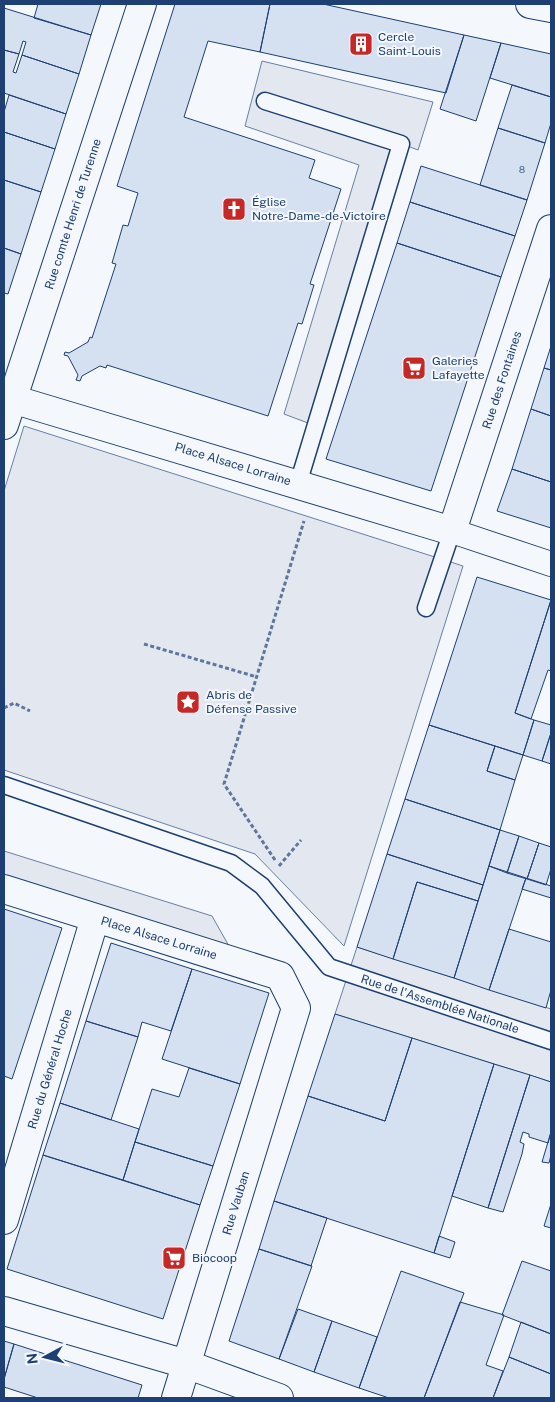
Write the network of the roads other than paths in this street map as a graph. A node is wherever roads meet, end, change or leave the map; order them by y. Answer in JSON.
{"nodes":[{"id":1,"x":142,"y":4,"type":"edge"},
{"id":2,"x":530,"y":4,"type":"edge"},
{"id":3,"x":551,"y":8,"type":"edge"},
{"id":4,"x":265,"y":101,"type":"dead end"},
{"id":5,"x":551,"y":229,"type":"edge"},
{"id":6,"x":12,"y":399,"type":"junction"},
{"id":7,"x":4,"y":425,"type":"edge"},
{"id":8,"x":306,"y":486,"type":"junction"},
{"id":9,"x":452,"y":531,"type":"junction"},
{"id":10,"x":551,"y":564,"type":"edge"},
{"id":11,"x":426,"y":608,"type":"dead end"},
{"id":12,"x":4,"y":785,"type":"edge"},
{"id":13,"x":4,"y":889,"type":"edge"},
{"id":14,"x":95,"y":918,"type":"junction"},
{"id":15,"x":296,"y":1008,"type":"joint"},
{"id":16,"x":551,"y":1041,"type":"edge"},
{"id":17,"x":4,"y":1220,"type":"edge"},
{"id":18,"x":4,"y":1311,"type":"edge"},
{"id":19,"x":186,"y":1364,"type":"junction"},
{"id":20,"x":176,"y":1398,"type":"edge"},
{"id":21,"x":279,"y":1398,"type":"edge"}],
"edges":[{"from":1,"to":6,"type":"street","name":"Rue comte Henri de Turenne"},
{"from":2,"to":3,"type":"street"},
{"from":4,"to":8,"type":"lane"},
{"from":5,"to":9,"type":"street","name":"Rue des Fontaines"},
{"from":6,"to":7,"type":"street","name":"Rue comte Henri de Turenne"},
{"from":6,"to":8,"type":"street","name":"Place Alsace Lorraine"},
{"from":8,"to":9,"type":"street","name":"Place Alsace Lorraine"},
{"from":9,"to":10,"type":"street"},
{"from":9,"to":11,"type":"lane"},
{"from":12,"to":16,"type":"lane","name":"Rue de l'Assemblée Nationale"},
{"from":13,"to":14,"type":"street","name":"Place Alsace Lorraine"},
{"from":14,"to":15,"type":"street","name":"Place Alsace Lorraine"},
{"from":14,"to":17,"type":"street","name":"Rue du Général Hoche"},
{"from":15,"to":19,"type":"street","name":"Rue Vauban"},
{"from":18,"to":19,"type":"street"},
{"from":19,"to":20,"type":"street","name":"Rue Vauban"},
{"from":19,"to":21,"type":"street"}]}
